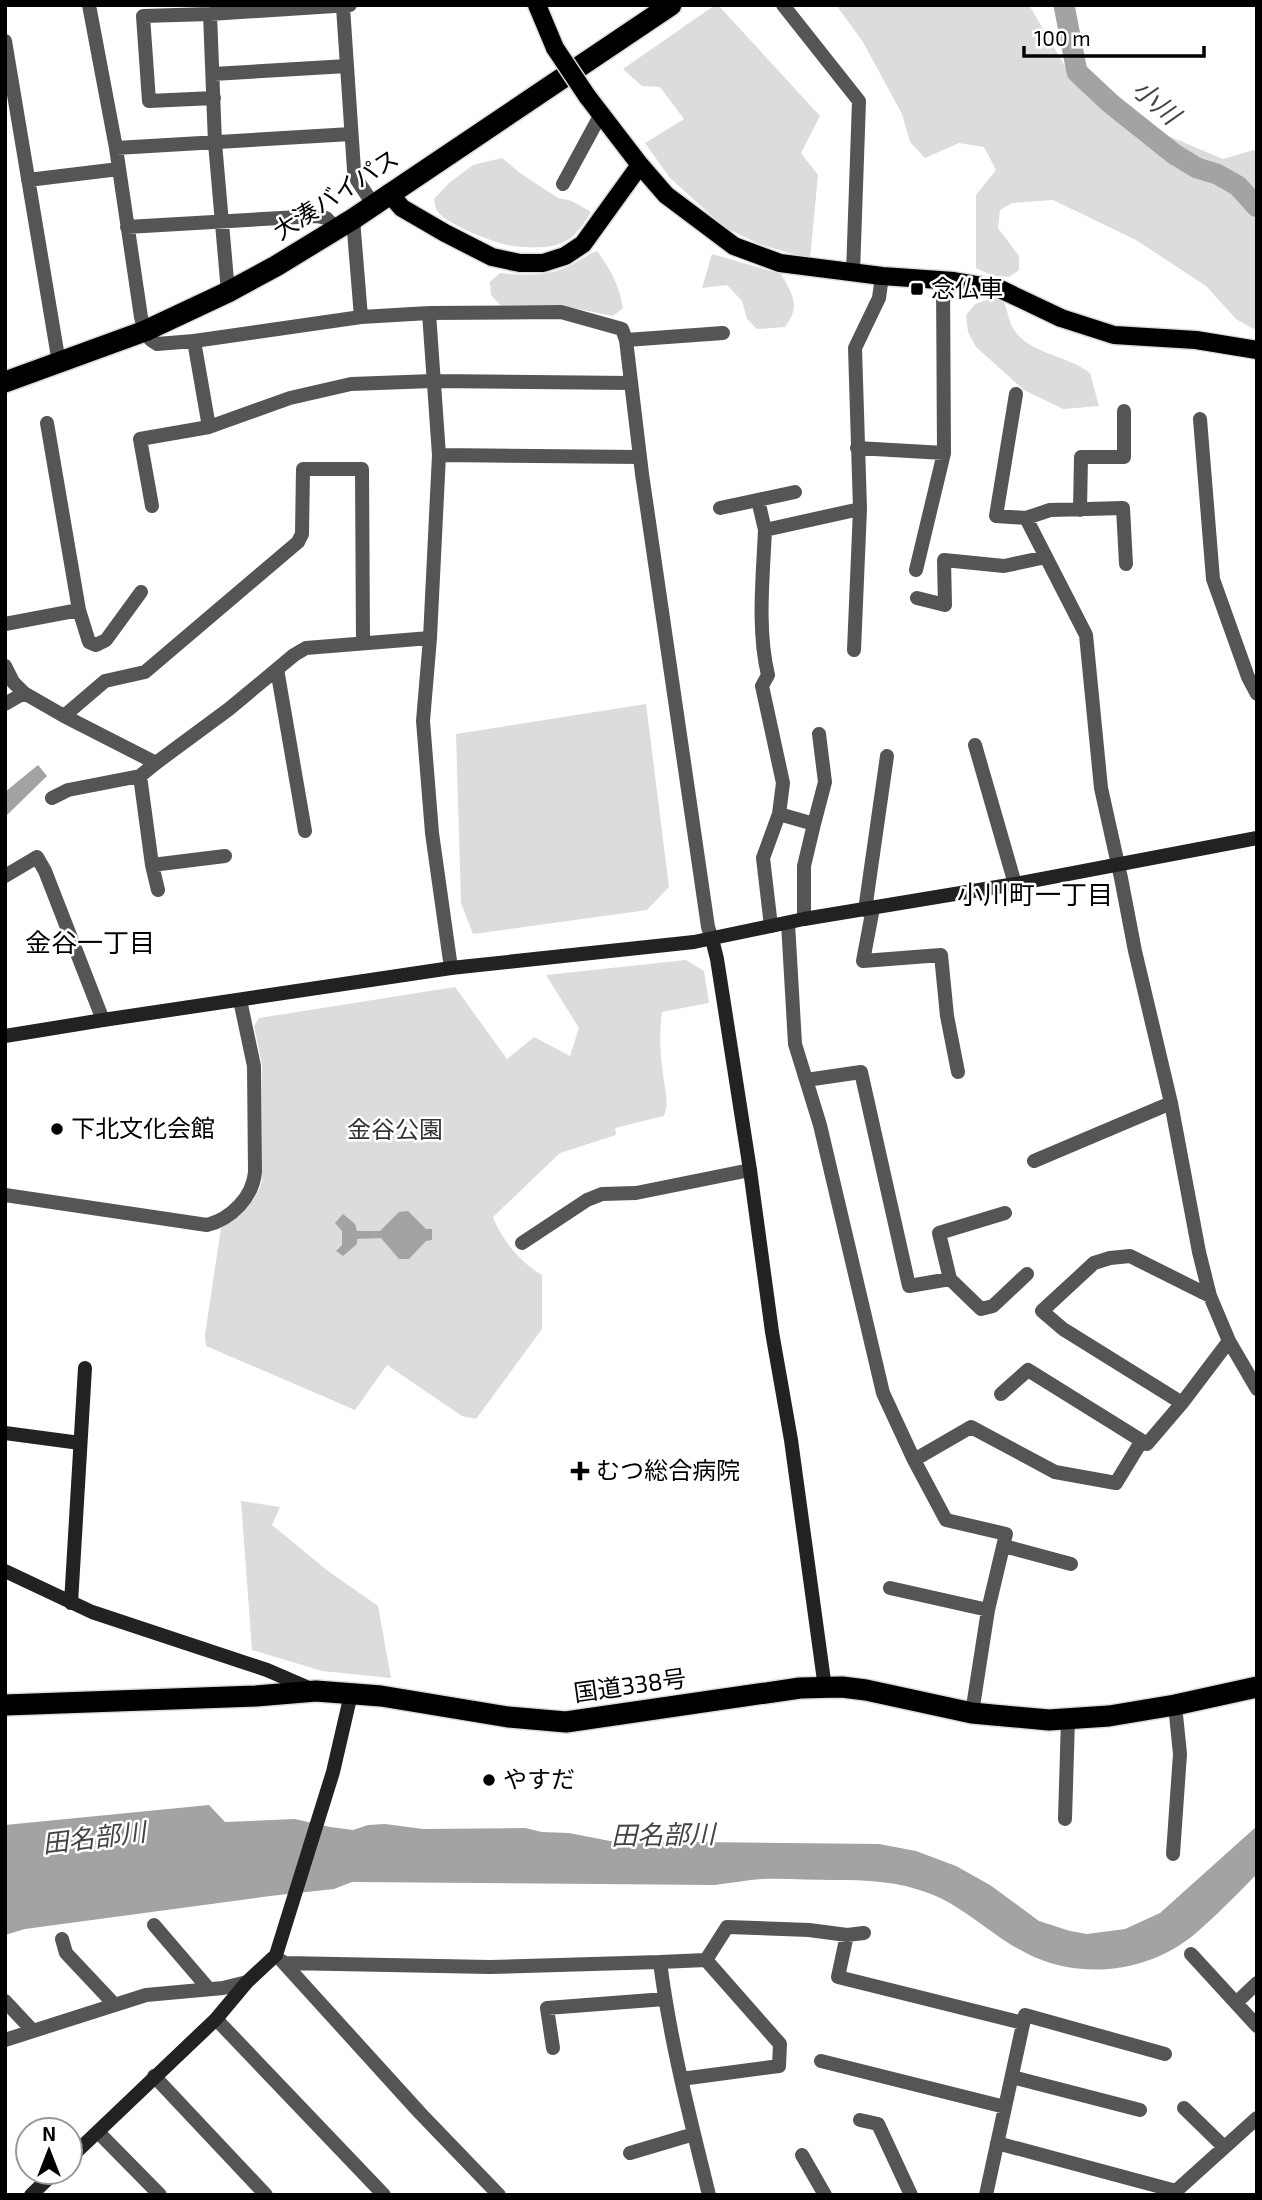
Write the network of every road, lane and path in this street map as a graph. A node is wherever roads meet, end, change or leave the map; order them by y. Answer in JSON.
{"nodes":[{"id":1,"x":89,"y":5,"type":"edge"},
{"id":2,"x":537,"y":5,"type":"edge"},
{"id":3,"x":671,"y":5,"type":"edge"},
{"id":4,"x":783,"y":5,"type":"edge"},
{"id":5,"x":347,"y":6,"type":"edge"},
{"id":6,"x":210,"y":14,"type":"junction"},
{"id":7,"x":5,"y":41,"type":"edge"},
{"id":8,"x":347,"y":66,"type":"junction"},
{"id":9,"x":213,"y":74,"type":"junction"},
{"id":10,"x":214,"y":98,"type":"junction"},
{"id":11,"x":601,"y":114,"type":"junction"},
{"id":12,"x":351,"y":134,"type":"junction"},
{"id":13,"x":215,"y":143,"type":"junction"},
{"id":14,"x":116,"y":148,"type":"junction"},
{"id":15,"x":640,"y":165,"type":"junction"},
{"id":16,"x":119,"y":169,"type":"junction"},
{"id":17,"x":28,"y":180,"type":"junction"},
{"id":18,"x":563,"y":184,"type":"dead end"},
{"id":19,"x":381,"y":199,"type":"junction"},
{"id":20,"x":223,"y":221,"type":"junction"},
{"id":21,"x":345,"y":224,"type":"junction"},
{"id":22,"x":127,"y":227,"type":"junction"},
{"id":23,"x":853,"y":273,"type":"junction"},
{"id":24,"x":882,"y":276,"type":"junction"},
{"id":25,"x":943,"y":280,"type":"junction"},
{"id":26,"x":228,"y":292,"type":"junction"},
{"id":27,"x":429,"y":313,"type":"junction"},
{"id":28,"x":361,"y":317,"type":"junction"},
{"id":29,"x":145,"y":331,"type":"junction"},
{"id":30,"x":723,"y":333,"type":"dead end"},
{"id":31,"x":626,"y":340,"type":"junction"},
{"id":32,"x":194,"y":341,"type":"junction"},
{"id":33,"x":1257,"y":350,"type":"edge"},
{"id":34,"x":59,"y":363,"type":"junction"},
{"id":35,"x":433,"y":381,"type":"junction"},
{"id":36,"x":5,"y":382,"type":"edge"},
{"id":37,"x":630,"y":383,"type":"junction"},
{"id":38,"x":1016,"y":394,"type":"dead end"},
{"id":39,"x":1124,"y":411,"type":"dead end"},
{"id":40,"x":1200,"y":419,"type":"dead end"},
{"id":41,"x":47,"y":423,"type":"dead end"},
{"id":42,"x":209,"y":427,"type":"junction"},
{"id":43,"x":857,"y":448,"type":"junction"},
{"id":44,"x":944,"y":453,"type":"junction"},
{"id":45,"x":439,"y":455,"type":"junction"},
{"id":46,"x":640,"y":457,"type":"junction"},
{"id":47,"x":795,"y":492,"type":"dead end"},
{"id":48,"x":758,"y":500,"type":"junction"},
{"id":49,"x":152,"y":506,"type":"dead end"},
{"id":50,"x":720,"y":508,"type":"dead end"},
{"id":51,"x":860,"y":509,"type":"junction"},
{"id":52,"x":1080,"y":510,"type":"junction"},
{"id":53,"x":1026,"y":518,"type":"junction"},
{"id":54,"x":765,"y":530,"type":"junction"},
{"id":55,"x":1046,"y":557,"type":"junction"},
{"id":56,"x":1126,"y":564,"type":"dead end"},
{"id":57,"x":916,"y":570,"type":"dead end"},
{"id":58,"x":141,"y":592,"type":"dead end"},
{"id":59,"x":917,"y":598,"type":"dead end"},
{"id":60,"x":79,"y":610,"type":"junction"},
{"id":61,"x":5,"y":624,"type":"edge"},
{"id":62,"x":430,"y":638,"type":"junction"},
{"id":63,"x":363,"y":642,"type":"junction"},
{"id":64,"x":854,"y":650,"type":"dead end"},
{"id":65,"x":5,"y":666,"type":"edge"},
{"id":66,"x":277,"y":669,"type":"junction"},
{"id":67,"x":24,"y":693,"type":"junction"},
{"id":68,"x":1257,"y":694,"type":"edge"},
{"id":69,"x":5,"y":704,"type":"edge"},
{"id":70,"x":64,"y":716,"type":"junction"},
{"id":71,"x":819,"y":734,"type":"dead end"},
{"id":72,"x":975,"y":745,"type":"dead end"},
{"id":73,"x":887,"y":756,"type":"dead end"},
{"id":74,"x":156,"y":763,"type":"junction"},
{"id":75,"x":140,"y":776,"type":"junction"},
{"id":76,"x":52,"y":798,"type":"dead end"},
{"id":77,"x":779,"y":814,"type":"junction"},
{"id":78,"x":814,"y":824,"type":"junction"},
{"id":79,"x":305,"y":831,"type":"dead end"},
{"id":80,"x":1257,"y":838,"type":"edge"},
{"id":81,"x":225,"y":856,"type":"dead end"},
{"id":82,"x":1118,"y":864,"type":"junction"},
{"id":83,"x":152,"y":865,"type":"junction"},
{"id":84,"x":5,"y":876,"type":"edge"},
{"id":85,"x":1015,"y":884,"type":"junction"},
{"id":86,"x":158,"y":890,"type":"dead end"},
{"id":87,"x":869,"y":909,"type":"junction"},
{"id":88,"x":804,"y":919,"type":"junction"},
{"id":89,"x":788,"y":923,"type":"junction"},
{"id":90,"x":771,"y":926,"type":"junction"},
{"id":91,"x":712,"y":939,"type":"junction"},
{"id":92,"x":451,"y":968,"type":"junction"},
{"id":93,"x":240,"y":1000,"type":"junction"},
{"id":94,"x":103,"y":1020,"type":"junction"},
{"id":95,"x":5,"y":1036,"type":"edge"},
{"id":96,"x":958,"y":1072,"type":"dead end"},
{"id":97,"x":806,"y":1080,"type":"junction"},
{"id":98,"x":1171,"y":1103,"type":"junction"},
{"id":99,"x":1034,"y":1161,"type":"dead end"},
{"id":100,"x":750,"y":1170,"type":"junction"},
{"id":101,"x":5,"y":1195,"type":"edge"},
{"id":102,"x":1005,"y":1213,"type":"dead end"},
{"id":103,"x":522,"y":1242,"type":"dead end"},
{"id":104,"x":1027,"y":1274,"type":"dead end"},
{"id":105,"x":950,"y":1279,"type":"junction"},
{"id":106,"x":1210,"y":1296,"type":"junction"},
{"id":107,"x":1228,"y":1341,"type":"junction"},
{"id":108,"x":86,"y":1368,"type":"dead end"},
{"id":109,"x":1257,"y":1389,"type":"edge"},
{"id":110,"x":1001,"y":1394,"type":"dead end"},
{"id":111,"x":1182,"y":1403,"type":"junction"},
{"id":112,"x":5,"y":1433,"type":"edge"},
{"id":113,"x":1141,"y":1441,"type":"junction"},
{"id":114,"x":80,"y":1443,"type":"junction"},
{"id":115,"x":914,"y":1460,"type":"junction"},
{"id":116,"x":1004,"y":1546,"type":"junction"},
{"id":117,"x":1070,"y":1564,"type":"dead end"},
{"id":118,"x":5,"y":1570,"type":"edge"},
{"id":119,"x":890,"y":1588,"type":"dead end"},
{"id":120,"x":71,"y":1603,"type":"junction"},
{"id":121,"x":988,"y":1610,"type":"junction"},
{"id":122,"x":1257,"y":1687,"type":"edge"},
{"id":123,"x":825,"y":1688,"type":"junction"},
{"id":124,"x":316,"y":1691,"type":"junction"},
{"id":125,"x":351,"y":1694,"type":"junction"},
{"id":126,"x":5,"y":1705,"type":"edge"},
{"id":127,"x":1175,"y":1705,"type":"junction"},
{"id":128,"x":972,"y":1713,"type":"junction"},
{"id":129,"x":1068,"y":1719,"type":"junction"},
{"id":130,"x":1065,"y":1819,"type":"dead end"},
{"id":131,"x":1173,"y":1854,"type":"dead end"},
{"id":132,"x":153,"y":1925,"type":"dead end"},
{"id":133,"x":864,"y":1933,"type":"dead end"},
{"id":134,"x":847,"y":1935,"type":"junction"},
{"id":135,"x":62,"y":1939,"type":"dead end"},
{"id":136,"x":1191,"y":1954,"type":"dead end"},
{"id":137,"x":281,"y":1959,"type":"junction"},
{"id":138,"x":706,"y":1960,"type":"junction"},
{"id":139,"x":660,"y":1962,"type":"junction"},
{"id":140,"x":247,"y":1982,"type":"junction"},
{"id":141,"x":1257,"y":1983,"type":"edge"},
{"id":142,"x":208,"y":1988,"type":"junction"},
{"id":143,"x":665,"y":1999,"type":"junction"},
{"id":144,"x":5,"y":2001,"type":"edge"},
{"id":145,"x":1236,"y":2003,"type":"junction"},
{"id":146,"x":114,"y":2004,"type":"junction"},
{"id":147,"x":216,"y":2019,"type":"junction"},
{"id":148,"x":1023,"y":2023,"type":"junction"},
{"id":149,"x":1257,"y":2026,"type":"edge"},
{"id":150,"x":33,"y":2031,"type":"junction"},
{"id":151,"x":5,"y":2040,"type":"edge"},
{"id":152,"x":552,"y":2048,"type":"dead end"},
{"id":153,"x":1165,"y":2054,"type":"dead end"},
{"id":154,"x":821,"y":2061,"type":"dead end"},
{"id":155,"x":154,"y":2076,"type":"junction"},
{"id":156,"x":1012,"y":2077,"type":"junction"},
{"id":157,"x":681,"y":2079,"type":"junction"},
{"id":158,"x":1005,"y":2107,"type":"junction"},
{"id":159,"x":1184,"y":2108,"type":"dead end"},
{"id":160,"x":1140,"y":2110,"type":"dead end"},
{"id":161,"x":1257,"y":2118,"type":"edge"},
{"id":162,"x":860,"y":2120,"type":"dead end"},
{"id":163,"x":99,"y":2132,"type":"junction"},
{"id":164,"x":694,"y":2134,"type":"junction"},
{"id":165,"x":997,"y":2143,"type":"junction"},
{"id":166,"x":84,"y":2145,"type":"edge"},
{"id":167,"x":1223,"y":2146,"type":"junction"},
{"id":168,"x":630,"y":2153,"type":"dead end"},
{"id":169,"x":802,"y":2155,"type":"dead end"},
{"id":170,"x":160,"y":2195,"type":"edge"},
{"id":171,"x":266,"y":2195,"type":"edge"},
{"id":172,"x":384,"y":2195,"type":"edge"},
{"id":173,"x":499,"y":2195,"type":"edge"},
{"id":174,"x":709,"y":2195,"type":"edge"},
{"id":175,"x":825,"y":2195,"type":"edge"},
{"id":176,"x":911,"y":2195,"type":"edge"},
{"id":177,"x":986,"y":2195,"type":"edge"}],
"edges":[{"from":1,"to":14,"type":"street"},
{"from":2,"to":11,"type":"main road","bridge":true},
{"from":3,"to":19,"type":"highway","name":"大湊バイパス"},
{"from":4,"to":23,"type":"street"},
{"from":5,"to":6,"type":"street"},
{"from":5,"to":8,"type":"street"},
{"from":6,"to":9,"type":"street"},
{"from":6,"to":10,"type":"street"},
{"from":7,"to":17,"type":"street"},
{"from":8,"to":9,"type":"street"},
{"from":8,"to":12,"type":"street"},
{"from":9,"to":10,"type":"street"},
{"from":10,"to":13,"type":"street"},
{"from":11,"to":15,"type":"main road"},
{"from":11,"to":18,"type":"street"},
{"from":12,"to":13,"type":"street"},
{"from":12,"to":19,"type":"street"},
{"from":13,"to":14,"type":"street"},
{"from":13,"to":20,"type":"street"},
{"from":14,"to":16,"type":"street"},
{"from":15,"to":19,"type":"main road"},
{"from":15,"to":23,"type":"main road"},
{"from":16,"to":17,"type":"street"},
{"from":16,"to":22,"type":"street"},
{"from":17,"to":34,"type":"street"},
{"from":19,"to":21,"type":"highway","name":"大湊バイパス"},
{"from":20,"to":21,"type":"street"},
{"from":20,"to":22,"type":"street"},
{"from":20,"to":26,"type":"street"},
{"from":21,"to":26,"type":"highway","name":"大湊バイパス"},
{"from":21,"to":28,"type":"street"},
{"from":22,"to":29,"type":"street"},
{"from":23,"to":24,"type":"main road"},
{"from":24,"to":25,"type":"main road"},
{"from":24,"to":43,"type":"street"},
{"from":25,"to":33,"type":"main road"},
{"from":25,"to":44,"type":"street"},
{"from":26,"to":29,"type":"highway","name":"大湊バイパス"},
{"from":27,"to":28,"type":"street"},
{"from":27,"to":31,"type":"street"},
{"from":27,"to":35,"type":"street"},
{"from":28,"to":32,"type":"street"},
{"from":29,"to":32,"type":"street"},
{"from":29,"to":34,"type":"highway","name":"大湊バイパス"},
{"from":30,"to":31,"type":"street"},
{"from":31,"to":37,"type":"street"},
{"from":32,"to":42,"type":"street"},
{"from":34,"to":36,"type":"highway","name":"大湊バイパス"},
{"from":35,"to":37,"type":"street"},
{"from":35,"to":42,"type":"street"},
{"from":35,"to":45,"type":"street"},
{"from":37,"to":46,"type":"street"},
{"from":38,"to":53,"type":"street"},
{"from":39,"to":52,"type":"street"},
{"from":40,"to":68,"type":"street"},
{"from":41,"to":60,"type":"street"},
{"from":42,"to":49,"type":"street"},
{"from":43,"to":44,"type":"street"},
{"from":43,"to":51,"type":"street"},
{"from":44,"to":57,"type":"street"},
{"from":45,"to":46,"type":"street"},
{"from":45,"to":62,"type":"street"},
{"from":46,"to":91,"type":"street"},
{"from":47,"to":48,"type":"street"},
{"from":48,"to":50,"type":"street"},
{"from":48,"to":54,"type":"street"},
{"from":51,"to":54,"type":"street"},
{"from":51,"to":64,"type":"street"},
{"from":52,"to":53,"type":"street"},
{"from":52,"to":56,"type":"street"},
{"from":53,"to":55,"type":"street"},
{"from":54,"to":77,"type":"street"},
{"from":55,"to":59,"type":"street"},
{"from":55,"to":82,"type":"street"},
{"from":58,"to":60,"type":"street"},
{"from":60,"to":61,"type":"street"},
{"from":62,"to":63,"type":"street"},
{"from":62,"to":92,"type":"street"},
{"from":63,"to":66,"type":"street"},
{"from":63,"to":70,"type":"street"},
{"from":65,"to":67,"type":"street"},
{"from":66,"to":74,"type":"street"},
{"from":66,"to":79,"type":"street"},
{"from":67,"to":69,"type":"street"},
{"from":67,"to":70,"type":"street"},
{"from":70,"to":74,"type":"street"},
{"from":71,"to":78,"type":"street"},
{"from":72,"to":85,"type":"street"},
{"from":73,"to":87,"type":"street"},
{"from":74,"to":75,"type":"street"},
{"from":75,"to":76,"type":"street"},
{"from":75,"to":83,"type":"street"},
{"from":77,"to":78,"type":"street"},
{"from":77,"to":90,"type":"street"},
{"from":78,"to":88,"type":"street"},
{"from":80,"to":82,"type":"street"},
{"from":81,"to":83,"type":"street"},
{"from":82,"to":85,"type":"street"},
{"from":82,"to":98,"type":"street"},
{"from":83,"to":86,"type":"street"},
{"from":84,"to":94,"type":"street"},
{"from":85,"to":87,"type":"street"},
{"from":87,"to":88,"type":"street"},
{"from":87,"to":96,"type":"street"},
{"from":88,"to":89,"type":"street"},
{"from":89,"to":90,"type":"street"},
{"from":89,"to":97,"type":"street"},
{"from":90,"to":91,"type":"street"},
{"from":91,"to":92,"type":"street"},
{"from":91,"to":100,"type":"street"},
{"from":92,"to":93,"type":"street"},
{"from":93,"to":94,"type":"street"},
{"from":93,"to":101,"type":"street"},
{"from":94,"to":95,"type":"street"},
{"from":97,"to":105,"type":"street"},
{"from":97,"to":115,"type":"street"},
{"from":98,"to":99,"type":"street"},
{"from":98,"to":106,"type":"street"},
{"from":100,"to":103,"type":"street"},
{"from":100,"to":123,"type":"street"},
{"from":102,"to":105,"type":"street"},
{"from":104,"to":105,"type":"street"},
{"from":106,"to":107,"type":"street"},
{"from":106,"to":111,"type":"street"},
{"from":107,"to":109,"type":"street"},
{"from":107,"to":111,"type":"street"},
{"from":108,"to":114,"type":"street"},
{"from":110,"to":113,"type":"street"},
{"from":111,"to":113,"type":"street"},
{"from":112,"to":114,"type":"street"},
{"from":113,"to":115,"type":"street"},
{"from":114,"to":120,"type":"street"},
{"from":115,"to":116,"type":"street"},
{"from":116,"to":117,"type":"street"},
{"from":116,"to":121,"type":"street"},
{"from":118,"to":120,"type":"street"},
{"from":119,"to":121,"type":"street"},
{"from":120,"to":124,"type":"street"},
{"from":121,"to":128,"type":"street"},
{"from":122,"to":127,"type":"highway","name":"国道338号"},
{"from":123,"to":125,"type":"highway","name":"国道338号"},
{"from":123,"to":128,"type":"highway","name":"国道338号"},
{"from":124,"to":125,"type":"highway","name":"国道338号"},
{"from":124,"to":126,"type":"highway","name":"国道338号"},
{"from":125,"to":137,"type":"street"},
{"from":127,"to":129,"type":"highway","name":"国道338号"},
{"from":127,"to":131,"type":"street"},
{"from":128,"to":129,"type":"highway","name":"国道338号"},
{"from":129,"to":130,"type":"street"},
{"from":132,"to":142,"type":"street"},
{"from":133,"to":134,"type":"street"},
{"from":134,"to":138,"type":"street"},
{"from":134,"to":148,"type":"street"},
{"from":135,"to":146,"type":"street"},
{"from":136,"to":145,"type":"street"},
{"from":137,"to":139,"type":"street"},
{"from":137,"to":140,"type":"street"},
{"from":137,"to":173,"type":"street"},
{"from":138,"to":139,"type":"street"},
{"from":138,"to":157,"type":"street"},
{"from":139,"to":143,"type":"street"},
{"from":140,"to":142,"type":"street"},
{"from":140,"to":147,"type":"street"},
{"from":141,"to":145,"type":"street"},
{"from":142,"to":146,"type":"street"},
{"from":143,"to":152,"type":"street"},
{"from":143,"to":157,"type":"street"},
{"from":144,"to":150,"type":"street"},
{"from":145,"to":149,"type":"street"},
{"from":146,"to":150,"type":"street"},
{"from":147,"to":155,"type":"street"},
{"from":147,"to":172,"type":"street"},
{"from":148,"to":153,"type":"street"},
{"from":148,"to":156,"type":"street"},
{"from":150,"to":151,"type":"street"},
{"from":154,"to":158,"type":"street"},
{"from":155,"to":163,"type":"street"},
{"from":155,"to":171,"type":"street"},
{"from":156,"to":158,"type":"street"},
{"from":156,"to":160,"type":"street"},
{"from":157,"to":164,"type":"street"},
{"from":158,"to":165,"type":"street"},
{"from":159,"to":167,"type":"street"},
{"from":161,"to":167,"type":"street"},
{"from":162,"to":176,"type":"street"},
{"from":163,"to":166,"type":"street"},
{"from":163,"to":170,"type":"street"},
{"from":164,"to":168,"type":"street"},
{"from":164,"to":174,"type":"street"},
{"from":165,"to":167,"type":"street"},
{"from":165,"to":177,"type":"street"},
{"from":169,"to":175,"type":"street"}]}
